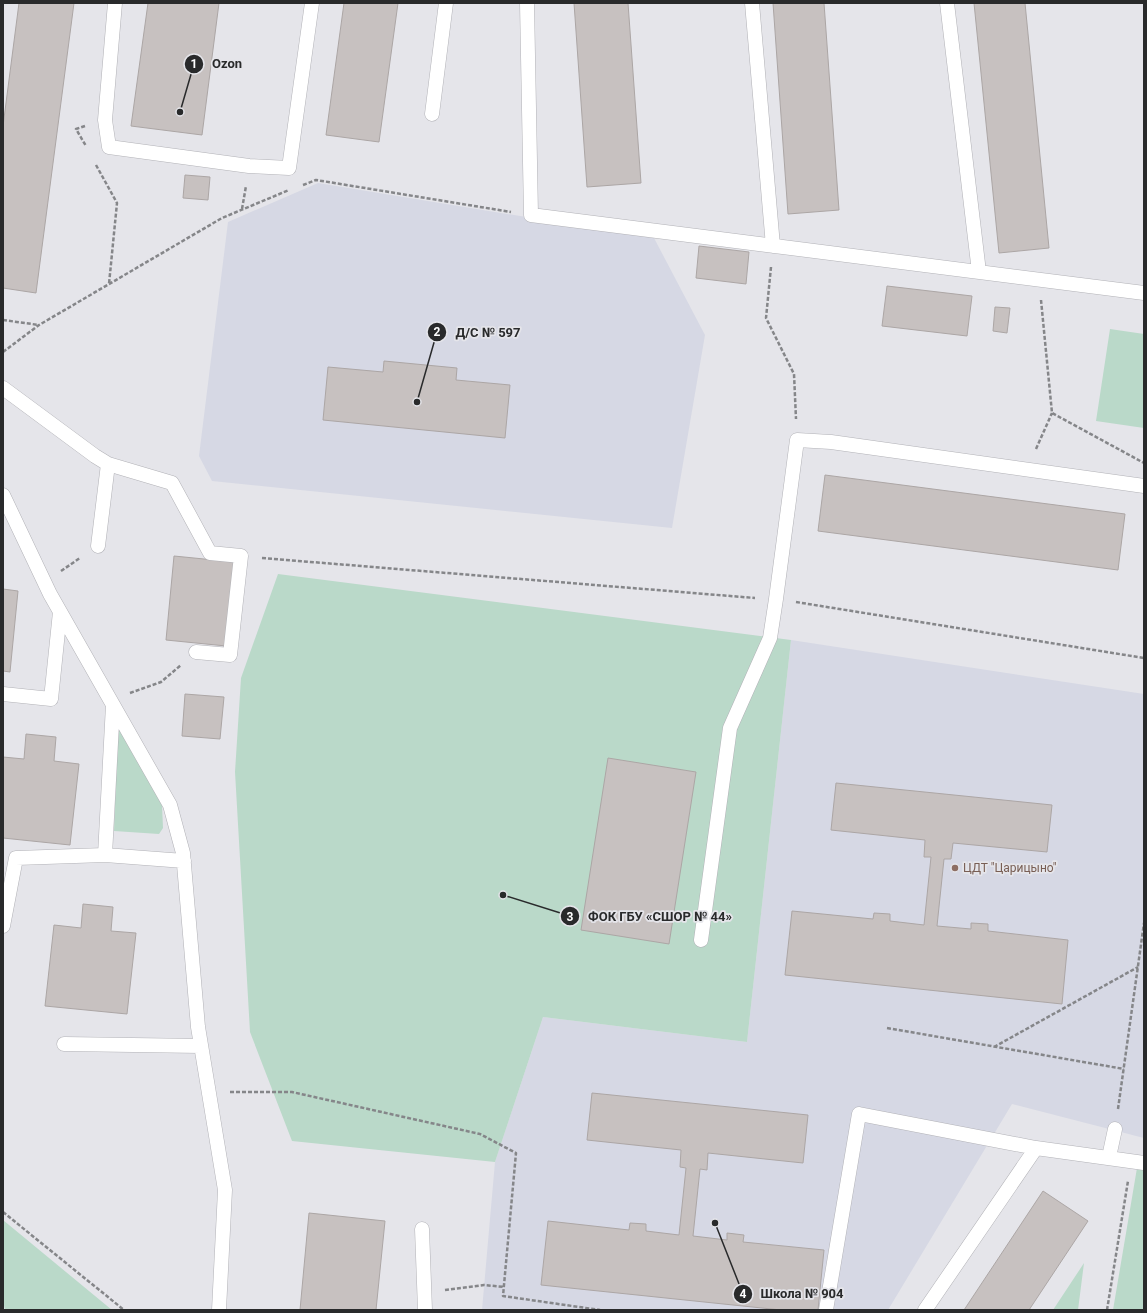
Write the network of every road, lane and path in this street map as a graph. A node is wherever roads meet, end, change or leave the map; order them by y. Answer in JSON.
{"nodes":[{"id":1,"x":115,"y":3,"type":"edge"},
{"id":2,"x":312,"y":3,"type":"edge"},
{"id":3,"x":446,"y":3,"type":"edge"},
{"id":4,"x":527,"y":3,"type":"edge"},
{"id":5,"x":752,"y":3,"type":"edge"},
{"id":6,"x":947,"y":3,"type":"edge"},
{"id":7,"x":432,"y":114,"type":"dead end"},
{"id":8,"x":105,"y":120,"type":"junction"},
{"id":9,"x":87,"y":149,"type":"dead end"},
{"id":10,"x":95,"y":162,"type":"dead end"},
{"id":11,"x":301,"y":186,"type":"dead end"},
{"id":12,"x":294,"y":188,"type":"dead end"},
{"id":13,"x":531,"y":215,"type":"junction"},
{"id":14,"x":773,"y":246,"type":"junction"},
{"id":15,"x":979,"y":272,"type":"junction"},
{"id":16,"x":1039,"y":279,"type":"junction"},
{"id":17,"x":108,"y":284,"type":"junction"},
{"id":18,"x":1144,"y":293,"type":"edge"},
{"id":19,"x":3,"y":320,"type":"edge"},
{"id":20,"x":39,"y":325,"type":"junction"},
{"id":21,"x":3,"y":352,"type":"edge"},
{"id":22,"x":3,"y":388,"type":"edge"},
{"id":23,"x":1052,"y":413,"type":"junction"},
{"id":24,"x":797,"y":440,"type":"junction"},
{"id":25,"x":1144,"y":463,"type":"edge"},
{"id":26,"x":108,"y":464,"type":"junction"},
{"id":27,"x":1027,"y":470,"type":"junction"},
{"id":28,"x":1144,"y":486,"type":"edge"},
{"id":29,"x":3,"y":495,"type":"edge"},
{"id":30,"x":98,"y":546,"type":"joint"},
{"id":31,"x":241,"y":556,"type":"junction"},
{"id":32,"x":44,"y":582,"type":"junction"},
{"id":33,"x":776,"y":599,"type":"junction"},
{"id":34,"x":60,"y":612,"type":"junction"},
{"id":35,"x":196,"y":652,"type":"dead end"},
{"id":36,"x":1144,"y":658,"type":"edge"},
{"id":37,"x":161,"y":682,"type":"dead end"},
{"id":38,"x":3,"y":694,"type":"edge"},
{"id":39,"x":112,"y":702,"type":"junction"},
{"id":40,"x":105,"y":855,"type":"junction"},
{"id":41,"x":184,"y":861,"type":"junction"},
{"id":42,"x":1144,"y":923,"type":"edge"},
{"id":43,"x":3,"y":926,"type":"edge"},
{"id":44,"x":701,"y":940,"type":"dead end"},
{"id":45,"x":1138,"y":966,"type":"junction"},
{"id":46,"x":887,"y":1028,"type":"dead end"},
{"id":47,"x":64,"y":1044,"type":"dead end"},
{"id":48,"x":201,"y":1046,"type":"junction"},
{"id":49,"x":994,"y":1047,"type":"junction"},
{"id":50,"x":1124,"y":1069,"type":"junction"},
{"id":51,"x":209,"y":1092,"type":"junction"},
{"id":52,"x":1115,"y":1130,"type":"joint"},
{"id":53,"x":1036,"y":1148,"type":"junction"},
{"id":54,"x":1109,"y":1157,"type":"junction"},
{"id":55,"x":1138,"y":1162,"type":"edge"},
{"id":56,"x":3,"y":1212,"type":"edge"},
{"id":57,"x":422,"y":1229,"type":"dead end"},
{"id":58,"x":504,"y":1287,"type":"junction"},
{"id":59,"x":424,"y":1293,"type":"junction"},
{"id":60,"x":124,"y":1310,"type":"edge"},
{"id":61,"x":219,"y":1310,"type":"edge"},
{"id":62,"x":425,"y":1310,"type":"edge"},
{"id":63,"x":600,"y":1310,"type":"edge"},
{"id":64,"x":826,"y":1310,"type":"edge"},
{"id":65,"x":925,"y":1310,"type":"edge"},
{"id":66,"x":1107,"y":1310,"type":"edge"}],
"edges":[{"from":1,"to":8,"type":"lane"},
{"from":2,"to":8,"type":"lane"},
{"from":3,"to":7,"type":"lane"},
{"from":4,"to":13,"type":"lane"},
{"from":5,"to":14,"type":"lane"},
{"from":6,"to":15,"type":"lane"},
{"from":8,"to":9,"type":"path"},
{"from":10,"to":17,"type":"path"},
{"from":11,"to":13,"type":"path"},
{"from":12,"to":17,"type":"path"},
{"from":13,"to":14,"type":"lane"},
{"from":14,"to":15,"type":"lane"},
{"from":14,"to":24,"type":"path"},
{"from":15,"to":16,"type":"lane"},
{"from":16,"to":18,"type":"lane"},
{"from":16,"to":23,"type":"path"},
{"from":17,"to":20,"type":"path"},
{"from":19,"to":20,"type":"path"},
{"from":20,"to":21,"type":"path"},
{"from":22,"to":26,"type":"lane"},
{"from":23,"to":25,"type":"path"},
{"from":23,"to":27,"type":"path"},
{"from":24,"to":27,"type":"lane"},
{"from":24,"to":33,"type":"lane"},
{"from":26,"to":30,"type":"lane"},
{"from":26,"to":31,"type":"lane"},
{"from":27,"to":28,"type":"lane"},
{"from":29,"to":32,"type":"lane"},
{"from":30,"to":32,"type":"path"},
{"from":31,"to":33,"type":"path"},
{"from":31,"to":35,"type":"lane"},
{"from":32,"to":34,"type":"lane"},
{"from":33,"to":36,"type":"path"},
{"from":33,"to":44,"type":"lane"},
{"from":34,"to":38,"type":"lane"},
{"from":34,"to":39,"type":"lane"},
{"from":37,"to":39,"type":"path"},
{"from":39,"to":40,"type":"lane"},
{"from":39,"to":41,"type":"lane"},
{"from":40,"to":41,"type":"lane"},
{"from":40,"to":43,"type":"lane"},
{"from":41,"to":48,"type":"lane"},
{"from":42,"to":45,"type":"path"},
{"from":45,"to":49,"type":"path"},
{"from":45,"to":50,"type":"path"},
{"from":46,"to":49,"type":"path"},
{"from":47,"to":48,"type":"lane"},
{"from":48,"to":51,"type":"lane"},
{"from":49,"to":50,"type":"path"},
{"from":50,"to":52,"type":"path"},
{"from":51,"to":58,"type":"path"},
{"from":51,"to":61,"type":"lane"},
{"from":52,"to":54,"type":"lane"},
{"from":53,"to":54,"type":"lane"},
{"from":53,"to":64,"type":"lane"},
{"from":53,"to":65,"type":"lane"},
{"from":54,"to":55,"type":"lane"},
{"from":55,"to":66,"type":"path"},
{"from":56,"to":60,"type":"path"},
{"from":57,"to":59,"type":"lane"},
{"from":58,"to":59,"type":"path"},
{"from":58,"to":63,"type":"path"},
{"from":59,"to":62,"type":"lane"}]}
